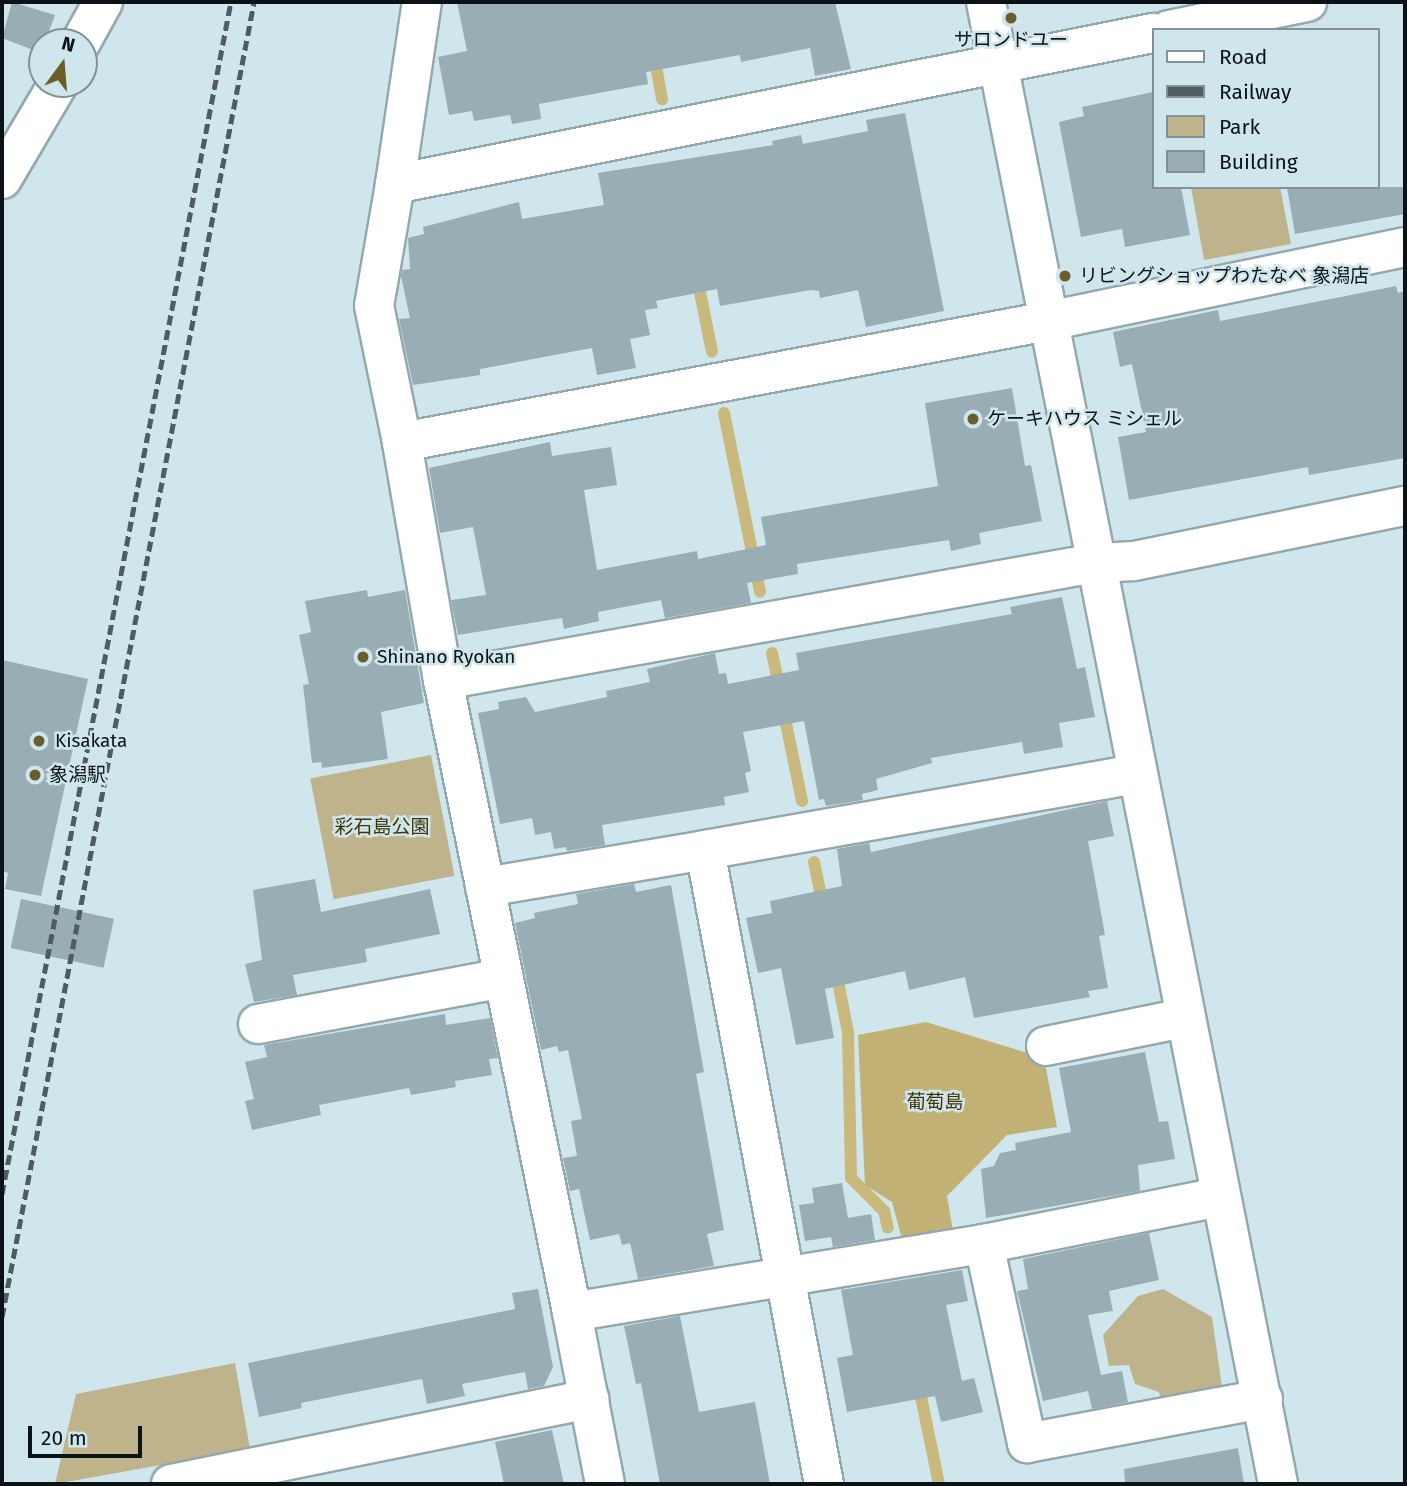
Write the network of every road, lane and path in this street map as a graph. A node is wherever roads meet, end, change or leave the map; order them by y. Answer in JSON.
{"nodes":[{"id":1,"x":103,"y":2,"type":"edge"},
{"id":2,"x":422,"y":2,"type":"edge"},
{"id":3,"x":986,"y":2,"type":"edge"},
{"id":4,"x":1307,"y":2,"type":"edge"},
{"id":5,"x":89,"y":28,"type":"edge"},
{"id":6,"x":1179,"y":28,"type":"edge"},
{"id":7,"x":1152,"y":33,"type":"edge"},
{"id":8,"x":999,"y":64,"type":"junction"},
{"id":9,"x":50,"y":98,"type":"edge"},
{"id":10,"x":2,"y":180,"type":"edge"},
{"id":11,"x":395,"y":184,"type":"junction"},
{"id":12,"x":1405,"y":247,"type":"edge"},
{"id":13,"x":1048,"y":321,"type":"junction"},
{"id":14,"x":402,"y":442,"type":"junction"},
{"id":15,"x":1405,"y":506,"type":"edge"},
{"id":16,"x":1095,"y":563,"type":"junction"},
{"id":17,"x":443,"y":680,"type":"junction"},
{"id":18,"x":1135,"y":774,"type":"junction"},
{"id":19,"x":705,"y":850,"type":"junction"},
{"id":20,"x":485,"y":887,"type":"junction"},
{"id":21,"x":503,"y":978,"type":"junction"},
{"id":22,"x":1184,"y":1018,"type":"junction"},
{"id":23,"x":258,"y":1024,"type":"dead end"},
{"id":24,"x":1046,"y":1046,"type":"dead end"},
{"id":25,"x":1219,"y":1197,"type":"junction"},
{"id":26,"x":984,"y":1244,"type":"junction"},
{"id":27,"x":785,"y":1277,"type":"junction"},
{"id":28,"x":572,"y":1312,"type":"junction"},
{"id":29,"x":589,"y":1399,"type":"junction"},
{"id":30,"x":1263,"y":1399,"type":"junction"},
{"id":31,"x":171,"y":1484,"type":"edge"},
{"id":32,"x":605,"y":1484,"type":"edge"},
{"id":33,"x":824,"y":1484,"type":"edge"},
{"id":34,"x":1278,"y":1484,"type":"edge"}],
"edges":[{"from":1,"to":5,"type":"street"},
{"from":2,"to":11,"type":"street"},
{"from":3,"to":8,"type":"street"},
{"from":4,"to":6,"type":"street"},
{"from":7,"to":8,"type":"street"},
{"from":8,"to":11,"type":"street"},
{"from":8,"to":13,"type":"street"},
{"from":9,"to":10,"type":"street"},
{"from":11,"to":14,"type":"street"},
{"from":12,"to":13,"type":"street"},
{"from":13,"to":14,"type":"street"},
{"from":13,"to":16,"type":"street"},
{"from":14,"to":17,"type":"street"},
{"from":15,"to":16,"type":"street"},
{"from":16,"to":17,"type":"street"},
{"from":16,"to":18,"type":"street"},
{"from":17,"to":20,"type":"street"},
{"from":18,"to":19,"type":"street"},
{"from":18,"to":22,"type":"street"},
{"from":19,"to":20,"type":"street"},
{"from":19,"to":27,"type":"street"},
{"from":20,"to":21,"type":"street"},
{"from":21,"to":23,"type":"street"},
{"from":21,"to":28,"type":"street"},
{"from":22,"to":24,"type":"street"},
{"from":22,"to":25,"type":"street"},
{"from":25,"to":26,"type":"street"},
{"from":25,"to":30,"type":"street"},
{"from":26,"to":27,"type":"street"},
{"from":26,"to":30,"type":"street"},
{"from":27,"to":28,"type":"street"},
{"from":27,"to":33,"type":"street"},
{"from":28,"to":29,"type":"street"},
{"from":29,"to":31,"type":"street"},
{"from":29,"to":32,"type":"street"},
{"from":30,"to":34,"type":"street"}]}
